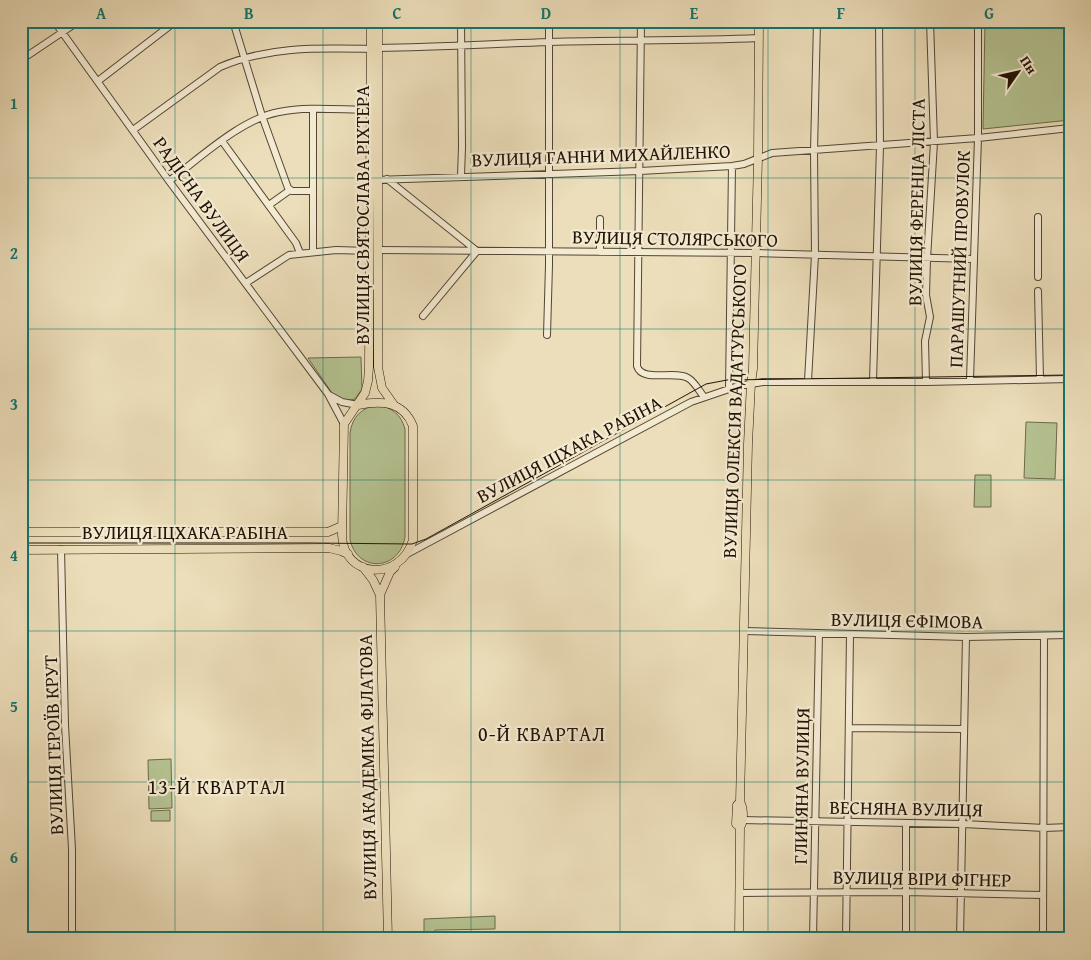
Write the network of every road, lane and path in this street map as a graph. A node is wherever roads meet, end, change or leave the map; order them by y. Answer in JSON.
{"nodes":[{"id":1,"x":54,"y":21,"type":"edge"},
{"id":2,"x":79,"y":21,"type":"edge"},
{"id":3,"x":176,"y":21,"type":"edge"},
{"id":4,"x":233,"y":21,"type":"edge"},
{"id":5,"x":371,"y":21,"type":"edge"},
{"id":6,"x":378,"y":21,"type":"edge"},
{"id":7,"x":461,"y":21,"type":"edge"},
{"id":8,"x":549,"y":21,"type":"edge"},
{"id":9,"x":642,"y":21,"type":"edge"},
{"id":10,"x":759,"y":21,"type":"edge"},
{"id":11,"x":817,"y":21,"type":"edge"},
{"id":12,"x":879,"y":21,"type":"edge"},
{"id":13,"x":930,"y":21,"type":"edge"},
{"id":14,"x":978,"y":21,"type":"edge"},
{"id":15,"x":63,"y":33,"type":"junction"},
{"id":16,"x":759,"y":38,"type":"junction"},
{"id":17,"x":641,"y":40,"type":"junction"},
{"id":18,"x":548,"y":42,"type":"junction"},
{"id":19,"x":461,"y":47,"type":"junction"},
{"id":20,"x":375,"y":49,"type":"junction"},
{"id":21,"x":245,"y":58,"type":"junction"},
{"id":22,"x":21,"y":60,"type":"edge"},
{"id":23,"x":98,"y":81,"type":"junction"},
{"id":24,"x":313,"y":109,"type":"junction"},
{"id":25,"x":371,"y":110,"type":"junction"},
{"id":26,"x":262,"y":116,"type":"junction"},
{"id":27,"x":1070,"y":128,"type":"edge"},
{"id":28,"x":133,"y":130,"type":"junction"},
{"id":29,"x":978,"y":138,"type":"junction"},
{"id":30,"x":222,"y":141,"type":"junction"},
{"id":31,"x":934,"y":142,"type":"junction"},
{"id":32,"x":880,"y":146,"type":"junction"},
{"id":33,"x":814,"y":151,"type":"junction"},
{"id":34,"x":758,"y":157,"type":"junction"},
{"id":35,"x":732,"y":166,"type":"junction"},
{"id":36,"x":640,"y":171,"type":"junction"},
{"id":37,"x":549,"y":173,"type":"junction"},
{"id":38,"x":461,"y":176,"type":"junction"},
{"id":39,"x":378,"y":179,"type":"junction"},
{"id":40,"x":169,"y":181,"type":"junction"},
{"id":41,"x":290,"y":190,"type":"junction"},
{"id":42,"x":313,"y":191,"type":"junction"},
{"id":43,"x":269,"y":205,"type":"junction"},
{"id":44,"x":1038,"y":217,"type":"dead end"},
{"id":45,"x":600,"y":220,"type":"dead end"},
{"id":46,"x":373,"y":250,"type":"junction"},
{"id":47,"x":477,"y":251,"type":"junction"},
{"id":48,"x":313,"y":252,"type":"junction"},
{"id":49,"x":549,"y":252,"type":"junction"},
{"id":50,"x":600,"y":252,"type":"junction"},
{"id":51,"x":638,"y":252,"type":"junction"},
{"id":52,"x":300,"y":253,"type":"junction"},
{"id":53,"x":756,"y":253,"type":"junction"},
{"id":54,"x":732,"y":254,"type":"junction"},
{"id":55,"x":814,"y":255,"type":"junction"},
{"id":56,"x":877,"y":256,"type":"junction"},
{"id":57,"x":928,"y":258,"type":"junction"},
{"id":58,"x":973,"y":259,"type":"junction"},
{"id":59,"x":1038,"y":278,"type":"dead end"},
{"id":60,"x":246,"y":283,"type":"junction"},
{"id":61,"x":1038,"y":290,"type":"dead end"},
{"id":62,"x":423,"y":316,"type":"dead end"},
{"id":63,"x":547,"y":335,"type":"dead end"},
{"id":64,"x":1040,"y":378,"type":"junction"},
{"id":65,"x":1070,"y":379,"type":"edge"},
{"id":66,"x":808,"y":380,"type":"junction"},
{"id":67,"x":970,"y":380,"type":"junction"},
{"id":68,"x":873,"y":381,"type":"junction"},
{"id":69,"x":926,"y":382,"type":"junction"},
{"id":70,"x":751,"y":383,"type":"junction"},
{"id":71,"x":729,"y":389,"type":"junction"},
{"id":72,"x":328,"y":394,"type":"junction"},
{"id":73,"x":704,"y":397,"type":"junction"},
{"id":74,"x":358,"y":405,"type":"junction"},
{"id":75,"x":394,"y":405,"type":"junction"},
{"id":76,"x":344,"y":424,"type":"junction"},
{"id":77,"x":342,"y":526,"type":"junction"},
{"id":78,"x":21,"y":532,"type":"edge"},
{"id":79,"x":60,"y":549,"type":"junction"},
{"id":80,"x":21,"y":550,"type":"edge"},
{"id":81,"x":348,"y":554,"type":"junction"},
{"id":82,"x":407,"y":554,"type":"junction"},
{"id":83,"x":400,"y":562,"type":"junction"},
{"id":84,"x":363,"y":567,"type":"junction"},
{"id":85,"x":380,"y":595,"type":"junction"},
{"id":86,"x":744,"y":631,"type":"junction"},
{"id":87,"x":818,"y":634,"type":"junction"},
{"id":88,"x":850,"y":634,"type":"junction"},
{"id":89,"x":1070,"y":635,"type":"edge"},
{"id":90,"x":966,"y":636,"type":"junction"},
{"id":91,"x":1044,"y":636,"type":"junction"},
{"id":92,"x":849,"y":728,"type":"junction"},
{"id":93,"x":964,"y":729,"type":"junction"},
{"id":94,"x":815,"y":822,"type":"junction"},
{"id":95,"x":741,"y":823,"type":"junction"},
{"id":96,"x":848,"y":823,"type":"junction"},
{"id":97,"x":906,"y":823,"type":"junction"},
{"id":98,"x":963,"y":824,"type":"junction"},
{"id":99,"x":1070,"y":827,"type":"edge"},
{"id":100,"x":1044,"y":828,"type":"junction"},
{"id":101,"x":814,"y":892,"type":"junction"},
{"id":102,"x":847,"y":892,"type":"junction"},
{"id":103,"x":906,"y":892,"type":"junction"},
{"id":104,"x":740,"y":893,"type":"junction"},
{"id":105,"x":961,"y":894,"type":"junction"},
{"id":106,"x":1043,"y":895,"type":"junction"},
{"id":107,"x":72,"y":939,"type":"edge"},
{"id":108,"x":388,"y":939,"type":"edge"},
{"id":109,"x":739,"y":939,"type":"edge"},
{"id":110,"x":813,"y":939,"type":"edge"},
{"id":111,"x":846,"y":939,"type":"edge"},
{"id":112,"x":906,"y":939,"type":"edge"},
{"id":113,"x":960,"y":939,"type":"edge"},
{"id":114,"x":1043,"y":939,"type":"edge"}],
"edges":[{"from":1,"to":15,"type":"street","name":"РАДІСНА ВУЛИЦЯ"},
{"from":2,"to":15,"type":"street"},
{"from":3,"to":23,"type":"street"},
{"from":4,"to":21,"type":"street"},
{"from":5,"to":20,"type":"main road","name":"ВУЛИЦЯ СВЯТОСЛАВА РІХТЕРА"},
{"from":6,"to":20,"type":"main road","name":"ВУЛИЦЯ СВЯТОСЛАВА РІХТЕРА"},
{"from":7,"to":19,"type":"street"},
{"from":8,"to":18,"type":"street"},
{"from":9,"to":17,"type":"street"},
{"from":10,"to":16,"type":"main road","name":"ВУЛИЦЯ ОЛЕКСІЯ ВАДАТУРСЬКОГО"},
{"from":11,"to":33,"type":"street"},
{"from":12,"to":32,"type":"street"},
{"from":13,"to":31,"type":"street","name":"ВУЛИЦЯ ФЕРЕНЦА ЛІСТА"},
{"from":14,"to":29,"type":"street","name":"ПАРАШУТНИЙ ПРОВУЛОК"},
{"from":15,"to":22,"type":"street"},
{"from":15,"to":23,"type":"street","name":"РАДІСНА ВУЛИЦЯ"},
{"from":16,"to":17,"type":"street"},
{"from":16,"to":34,"type":"main road","name":"ВУЛИЦЯ ОЛЕКСІЯ ВАДАТУРСЬКОГО"},
{"from":17,"to":18,"type":"street"},
{"from":17,"to":36,"type":"street"},
{"from":18,"to":19,"type":"street"},
{"from":18,"to":37,"type":"street"},
{"from":19,"to":20,"type":"street"},
{"from":19,"to":38,"type":"street"},
{"from":20,"to":21,"type":"street"},
{"from":20,"to":25,"type":"main road","name":"ВУЛИЦЯ СВЯТОСЛАВА РІХТЕРА"},
{"from":20,"to":39,"type":"main road","name":"ВУЛИЦЯ СВЯТОСЛАВА РІХТЕРА"},
{"from":21,"to":26,"type":"street"},
{"from":21,"to":28,"type":"street"},
{"from":23,"to":28,"type":"street","name":"РАДІСНА ВУЛИЦЯ"},
{"from":24,"to":25,"type":"street"},
{"from":24,"to":26,"type":"street"},
{"from":24,"to":42,"type":"street"},
{"from":25,"to":39,"type":"main road","name":"ВУЛИЦЯ СВЯТОСЛАВА РІХТЕРА"},
{"from":26,"to":30,"type":"street"},
{"from":26,"to":41,"type":"street"},
{"from":27,"to":29,"type":"street","name":"ВУЛИЦЯ ГАННИ МИХАЙЛЕНКО"},
{"from":28,"to":40,"type":"street","name":"РАДІСНА ВУЛИЦЯ"},
{"from":29,"to":31,"type":"street","name":"ВУЛИЦЯ ГАННИ МИХАЙЛЕНКО"},
{"from":29,"to":58,"type":"street","name":"ПАРАШУТНИЙ ПРОВУЛОК"},
{"from":30,"to":40,"type":"street"},
{"from":30,"to":43,"type":"street"},
{"from":31,"to":32,"type":"street","name":"ВУЛИЦЯ ГАННИ МИХАЙЛЕНКО"},
{"from":31,"to":57,"type":"street","name":"ВУЛИЦЯ ФЕРЕНЦА ЛІСТА"},
{"from":32,"to":33,"type":"street","name":"ВУЛИЦЯ ГАННИ МИХАЙЛЕНКО"},
{"from":32,"to":56,"type":"street"},
{"from":33,"to":34,"type":"street","name":"ВУЛИЦЯ ГАННИ МИХАЙЛЕНКО"},
{"from":33,"to":55,"type":"street"},
{"from":34,"to":35,"type":"street","name":"ВУЛИЦЯ ГАННИ МИХАЙЛЕНКО"},
{"from":34,"to":53,"type":"main road","name":"ВУЛИЦЯ ОЛЕКСІЯ ВАДАТУРСЬКОГО"},
{"from":35,"to":36,"type":"street","name":"ВУЛИЦЯ ГАННИ МИХАЙЛЕНКО"},
{"from":35,"to":54,"type":"street"},
{"from":36,"to":37,"type":"street","name":"ВУЛИЦЯ ГАННИ МИХАЙЛЕНКО"},
{"from":36,"to":51,"type":"street"},
{"from":37,"to":38,"type":"street","name":"ВУЛИЦЯ ГАННИ МИХАЙЛЕНКО"},
{"from":37,"to":49,"type":"street"},
{"from":38,"to":39,"type":"street","name":"ВУЛИЦЯ ГАННИ МИХАЙЛЕНКО"},
{"from":39,"to":46,"type":"main road","name":"ВУЛИЦЯ СВЯТОСЛАВА РІХТЕРА"},
{"from":39,"to":47,"type":"street"},
{"from":40,"to":60,"type":"street","name":"РАДІСНА ВУЛИЦЯ"},
{"from":41,"to":42,"type":"street"},
{"from":41,"to":43,"type":"street"},
{"from":42,"to":48,"type":"street"},
{"from":43,"to":52,"type":"street"},
{"from":44,"to":59,"type":"street"},
{"from":45,"to":50,"type":"street"},
{"from":46,"to":47,"type":"street","name":"ВУЛИЦЯ СТОЛЯРСЬКОГО"},
{"from":46,"to":48,"type":"street","name":"ВУЛИЦЯ СТОЛЯРСЬКОГО"},
{"from":46,"to":74,"type":"main road","name":"ВУЛИЦЯ СВЯТОСЛАВА РІХТЕРА"},
{"from":46,"to":75,"type":"main road","name":"ВУЛИЦЯ СВЯТОСЛАВА РІХТЕРА"},
{"from":47,"to":49,"type":"street","name":"ВУЛИЦЯ СТОЛЯРСЬКОГО"},
{"from":47,"to":62,"type":"street"},
{"from":48,"to":52,"type":"street","name":"ВУЛИЦЯ СТОЛЯРСЬКОГО"},
{"from":49,"to":50,"type":"street","name":"ВУЛИЦЯ СТОЛЯРСЬКОГО"},
{"from":49,"to":63,"type":"street"},
{"from":50,"to":51,"type":"street","name":"ВУЛИЦЯ СТОЛЯРСЬКОГО"},
{"from":51,"to":54,"type":"street","name":"ВУЛИЦЯ СТОЛЯРСЬКОГО"},
{"from":51,"to":73,"type":"street"},
{"from":52,"to":60,"type":"street","name":"ВУЛИЦЯ СТОЛЯРСЬКОГО"},
{"from":53,"to":54,"type":"street","name":"ВУЛИЦЯ СТОЛЯРСЬКОГО"},
{"from":53,"to":55,"type":"street","name":"ВУЛИЦЯ СТОЛЯРСЬКОГО"},
{"from":53,"to":70,"type":"main road","name":"ВУЛИЦЯ ОЛЕКСІЯ ВАДАТУРСЬКОГО"},
{"from":54,"to":71,"type":"street"},
{"from":55,"to":56,"type":"street","name":"ВУЛИЦЯ СТОЛЯРСЬКОГО"},
{"from":55,"to":66,"type":"street"},
{"from":56,"to":57,"type":"street","name":"ВУЛИЦЯ СТОЛЯРСЬКОГО"},
{"from":56,"to":68,"type":"street"},
{"from":57,"to":58,"type":"street","name":"ВУЛИЦЯ СТОЛЯРСЬКОГО"},
{"from":57,"to":69,"type":"street","name":"ВУЛИЦЯ ФЕРЕНЦА ЛІСТА"},
{"from":58,"to":67,"type":"street","name":"ПАРАШУТНИЙ ПРОВУЛОК"},
{"from":60,"to":72,"type":"street","name":"РАДІСНА ВУЛИЦЯ"},
{"from":61,"to":64,"type":"street"},
{"from":64,"to":65,"type":"street","name":"ВУЛИЦЯ ІЦХАКА РАБІНА"},
{"from":64,"to":67,"type":"street","name":"ВУЛИЦЯ ІЦХАКА РАБІНА"},
{"from":66,"to":68,"type":"street","name":"ВУЛИЦЯ ІЦХАКА РАБІНА"},
{"from":66,"to":70,"type":"street","name":"ВУЛИЦЯ ІЦХАКА РАБІНА"},
{"from":67,"to":69,"type":"street","name":"ВУЛИЦЯ ІЦХАКА РАБІНА"},
{"from":68,"to":69,"type":"street","name":"ВУЛИЦЯ ІЦХАКА РАБІНА"},
{"from":70,"to":71,"type":"street","name":"ВУЛИЦЯ ІЦХАКА РАБІНА"},
{"from":70,"to":86,"type":"main road","name":"ВУЛИЦЯ ОЛЕКСІЯ ВАДАТУРСЬКОГО"},
{"from":71,"to":73,"type":"street","name":"ВУЛИЦЯ ІЦХАКА РАБІНА"},
{"from":72,"to":74,"type":"street"},
{"from":72,"to":76,"type":"street","name":"РАДІСНА ВУЛИЦЯ"},
{"from":73,"to":82,"type":"street","name":"ВУЛИЦЯ ІЦХАКА РАБІНА"},
{"from":74,"to":75,"type":"main road"},
{"from":74,"to":76,"type":"main road","name":"ВУЛИЦЯ СВЯТОСЛАВА РІХТЕРА"},
{"from":75,"to":82,"type":"main road","name":"ВУЛИЦЯ СВЯТОСЛАВА РІХТЕРА"},
{"from":76,"to":77,"type":"main road"},
{"from":77,"to":78,"type":"main road","name":"ВУЛИЦЯ ІЦХАКА РАБІНА"},
{"from":77,"to":81,"type":"main road"},
{"from":79,"to":80,"type":"main road","name":"ВУЛИЦЯ ІЦХАКА РАБІНА"},
{"from":79,"to":81,"type":"main road","name":"ВУЛИЦЯ ІЦХАКА РАБІНА"},
{"from":79,"to":107,"type":"street","name":"ВУЛИЦЯ ГЕРОЇВ КРУТ"},
{"from":81,"to":84,"type":"main road","name":"ВУЛИЦЯ АКАДЕМІКА ФІЛАТОВА"},
{"from":82,"to":83,"type":"main road","name":"ВУЛИЦЯ АКАДЕМІКА ФІЛАТОВА"},
{"from":83,"to":84,"type":"main road"},
{"from":83,"to":85,"type":"main road","name":"ВУЛИЦЯ АКАДЕМІКА ФІЛАТОВА"},
{"from":84,"to":85,"type":"main road","name":"ВУЛИЦЯ АКАДЕМІКА ФІЛАТОВА"},
{"from":85,"to":108,"type":"main road","name":"ВУЛИЦЯ АКАДЕМІКА ФІЛАТОВА"},
{"from":86,"to":87,"type":"street","name":"ВУЛИЦЯ ЄФІМОВА"},
{"from":86,"to":95,"type":"main road","name":"ВУЛИЦЯ ОЛЕКСІЯ ВАДАТУРСЬКОГО"},
{"from":87,"to":88,"type":"street","name":"ВУЛИЦЯ ЄФІМОВА"},
{"from":87,"to":94,"type":"street","name":"ГЛИНЯНА ВУЛИЦЯ"},
{"from":88,"to":90,"type":"street","name":"ВУЛИЦЯ ЄФІМОВА"},
{"from":88,"to":92,"type":"street"},
{"from":89,"to":91,"type":"street","name":"ВУЛИЦЯ ЄФІМОВА"},
{"from":90,"to":91,"type":"street","name":"ВУЛИЦЯ ЄФІМОВА"},
{"from":90,"to":93,"type":"street"},
{"from":91,"to":100,"type":"street"},
{"from":92,"to":93,"type":"street"},
{"from":92,"to":96,"type":"street"},
{"from":93,"to":98,"type":"street"},
{"from":94,"to":95,"type":"street","name":"ВЕСНЯНА ВУЛИЦЯ"},
{"from":94,"to":96,"type":"street","name":"ВЕСНЯНА ВУЛИЦЯ"},
{"from":94,"to":101,"type":"street","name":"ГЛИНЯНА ВУЛИЦЯ"},
{"from":95,"to":104,"type":"main road","name":"ВУЛИЦЯ ОЛЕКСІЯ ВАДАТУРСЬКОГО"},
{"from":96,"to":97,"type":"street","name":"ВЕСНЯНА ВУЛИЦЯ"},
{"from":96,"to":102,"type":"street"},
{"from":97,"to":98,"type":"street","name":"ВЕСНЯНА ВУЛИЦЯ"},
{"from":97,"to":103,"type":"street"},
{"from":98,"to":100,"type":"street","name":"ВЕСНЯНА ВУЛИЦЯ"},
{"from":98,"to":105,"type":"street"},
{"from":99,"to":100,"type":"street","name":"ВЕСНЯНА ВУЛИЦЯ"},
{"from":100,"to":106,"type":"street"},
{"from":101,"to":102,"type":"street","name":"ВУЛИЦЯ ВІРИ ФІГНЕР"},
{"from":101,"to":104,"type":"street","name":"ВУЛИЦЯ ВІРИ ФІГНЕР"},
{"from":101,"to":110,"type":"street","name":"ГЛИНЯНА ВУЛИЦЯ"},
{"from":102,"to":103,"type":"street","name":"ВУЛИЦЯ ВІРИ ФІГНЕР"},
{"from":102,"to":111,"type":"street"},
{"from":103,"to":105,"type":"street","name":"ВУЛИЦЯ ВІРИ ФІГНЕР"},
{"from":103,"to":112,"type":"street"},
{"from":104,"to":109,"type":"main road","name":"ВУЛИЦЯ ОЛЕКСІЯ ВАДАТУРСЬКОГО"},
{"from":105,"to":106,"type":"street","name":"ВУЛИЦЯ ВІРИ ФІГНЕР"},
{"from":105,"to":113,"type":"street"},
{"from":106,"to":114,"type":"street"}]}
